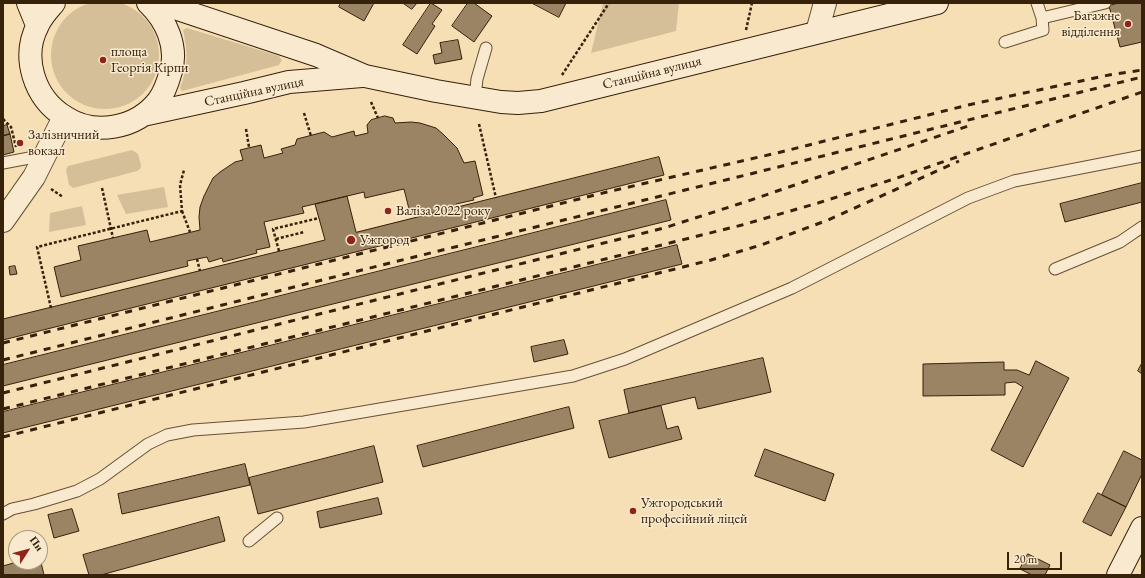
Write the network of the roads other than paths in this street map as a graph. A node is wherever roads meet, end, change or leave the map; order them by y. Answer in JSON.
{"nodes":[{"id":1,"x":28,"y":3,"type":"edge"},
{"id":2,"x":54,"y":3,"type":"edge"},
{"id":3,"x":148,"y":3,"type":"edge"},
{"id":4,"x":160,"y":3,"type":"edge"},
{"id":5,"x":825,"y":3,"type":"edge"},
{"id":6,"x":937,"y":3,"type":"edge"},
{"id":7,"x":1037,"y":3,"type":"edge"},
{"id":8,"x":1105,"y":3,"type":"edge"},
{"id":9,"x":1042,"y":18,"type":"junction"},
{"id":10,"x":37,"y":25,"type":"junction"},
{"id":11,"x":817,"y":32,"type":"junction"},
{"id":12,"x":1005,"y":42,"type":"dead end"},
{"id":13,"x":486,"y":48,"type":"dead end"},
{"id":14,"x":365,"y":76,"type":"junction"},
{"id":15,"x":475,"y":97,"type":"junction"},
{"id":16,"x":143,"y":115,"type":"junction"},
{"id":17,"x":64,"y":117,"type":"junction"},
{"id":18,"x":46,"y":155,"type":"junction"},
{"id":19,"x":1142,"y":156,"type":"edge"},
{"id":20,"x":3,"y":163,"type":"edge"},
{"id":21,"x":3,"y":221,"type":"edge"},
{"id":22,"x":1142,"y":227,"type":"edge"},
{"id":23,"x":1055,"y":269,"type":"dead end"},
{"id":24,"x":3,"y":514,"type":"edge"},
{"id":25,"x":277,"y":518,"type":"dead end"},
{"id":26,"x":1142,"y":528,"type":"edge"},
{"id":27,"x":249,"y":541,"type":"dead end"},
{"id":28,"x":1118,"y":575,"type":"edge"}],
"edges":[{"from":1,"to":10,"type":"main road"},
{"from":2,"to":10,"type":"main road"},
{"from":3,"to":16,"type":"main road"},
{"from":4,"to":14,"type":"main road","name":"Станційна вулиця"},
{"from":5,"to":11,"type":"main road"},
{"from":6,"to":11,"type":"main road","name":"Станційна вулиця"},
{"from":7,"to":9,"type":"lane"},
{"from":8,"to":9,"type":"lane"},
{"from":9,"to":12,"type":"lane"},
{"from":10,"to":17,"type":"main road"},
{"from":11,"to":15,"type":"main road","name":"Станційна вулиця"},
{"from":13,"to":15,"type":"lane"},
{"from":14,"to":15,"type":"main road","name":"Станційна вулиця"},
{"from":14,"to":16,"type":"main road","name":"Станційна вулиця"},
{"from":16,"to":17,"type":"main road"},
{"from":17,"to":18,"type":"main road"},
{"from":18,"to":20,"type":"lane"},
{"from":18,"to":21,"type":"main road"},
{"from":19,"to":24,"type":"lane"},
{"from":22,"to":23,"type":"lane"},
{"from":25,"to":27,"type":"lane"},
{"from":26,"to":28,"type":"main road"}]}
